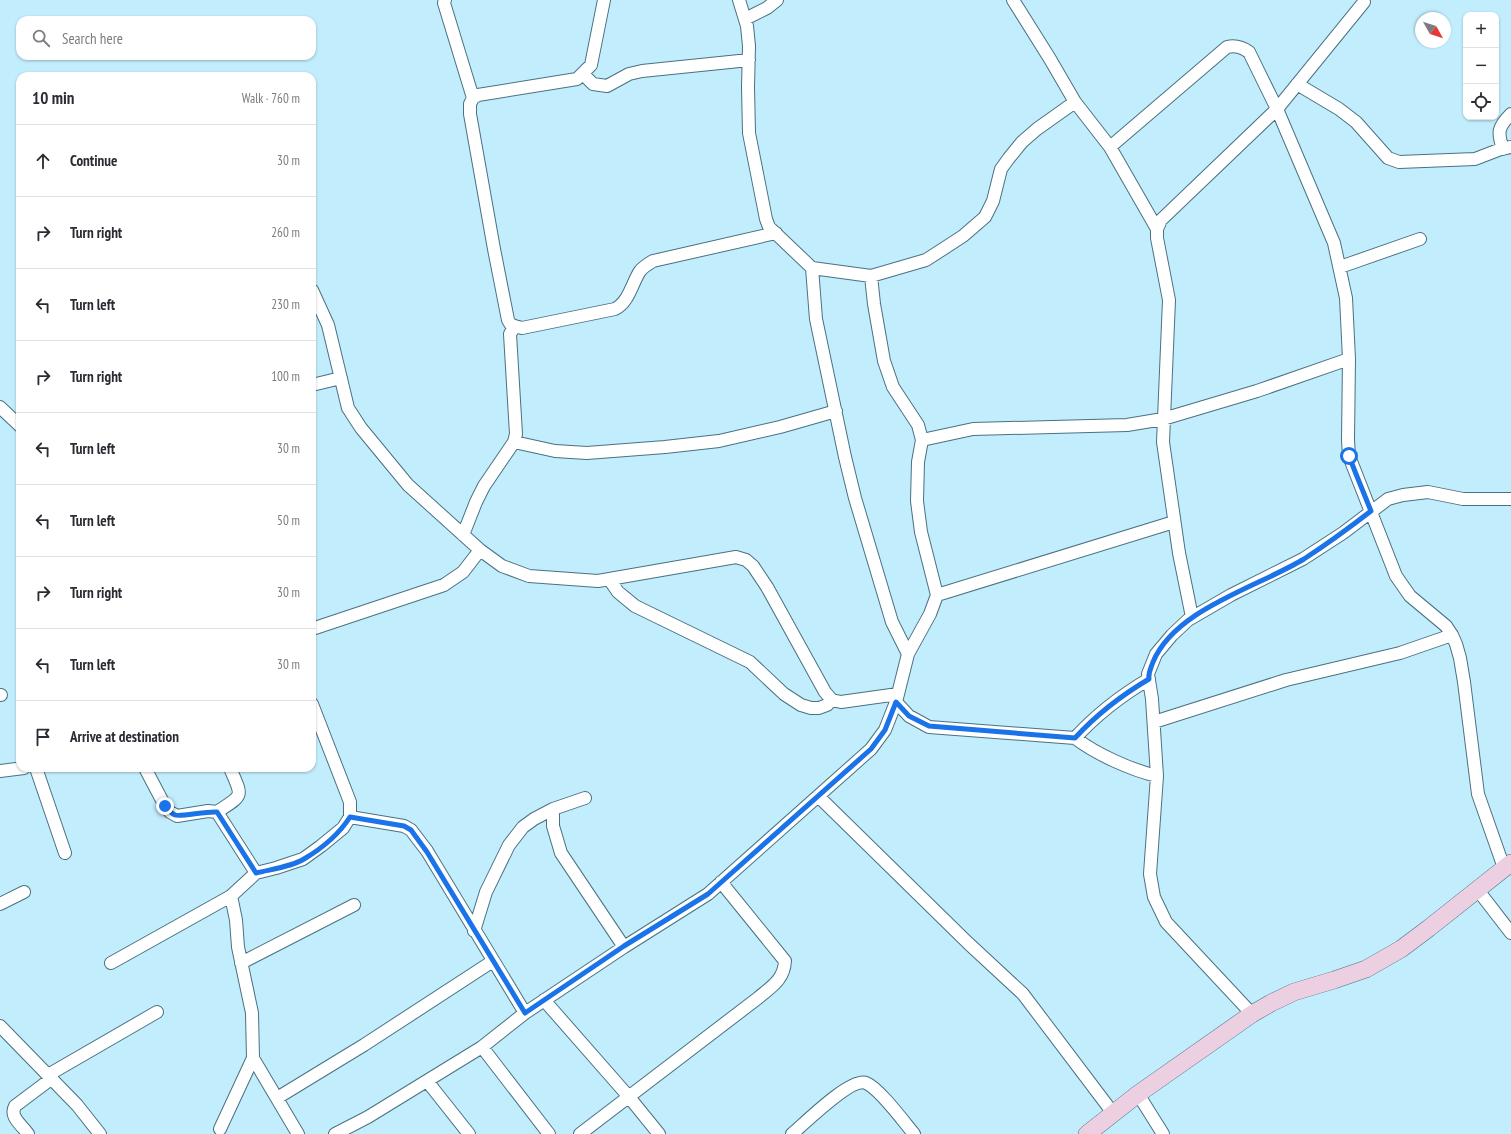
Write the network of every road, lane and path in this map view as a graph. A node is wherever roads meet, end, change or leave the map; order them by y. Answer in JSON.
{"nodes":[{"id":1,"x":445,"y":0,"type":"edge"},
{"id":2,"x":604,"y":0,"type":"edge"},
{"id":3,"x":738,"y":0,"type":"edge"},
{"id":4,"x":777,"y":0,"type":"edge"},
{"id":5,"x":1013,"y":0,"type":"edge"},
{"id":6,"x":1364,"y":2,"type":"dead end"},
{"id":7,"x":745,"y":19,"type":"junction"},
{"id":8,"x":749,"y":60,"type":"junction"},
{"id":9,"x":583,"y":74,"type":"junction"},
{"id":10,"x":1297,"y":84,"type":"junction"},
{"id":11,"x":473,"y":98,"type":"junction"},
{"id":12,"x":1075,"y":102,"type":"junction"},
{"id":13,"x":1277,"y":109,"type":"junction"},
{"id":14,"x":1511,"y":114,"type":"edge"},
{"id":15,"x":1110,"y":147,"type":"junction"},
{"id":16,"x":1507,"y":148,"type":"edge"},
{"id":17,"x":1157,"y":229,"type":"junction"},
{"id":18,"x":776,"y":233,"type":"junction"},
{"id":19,"x":1420,"y":238,"type":"dead end"},
{"id":20,"x":812,"y":268,"type":"junction"},
{"id":21,"x":1340,"y":268,"type":"junction"},
{"id":22,"x":871,"y":276,"type":"junction"},
{"id":23,"x":316,"y":299,"type":"edge"},
{"id":24,"x":515,"y":326,"type":"junction"},
{"id":25,"x":1349,"y":359,"type":"junction"},
{"id":26,"x":341,"y":378,"type":"junction"},
{"id":27,"x":316,"y":384,"type":"edge"},
{"id":28,"x":0,"y":407,"type":"edge"},
{"id":29,"x":836,"y":411,"type":"junction"},
{"id":30,"x":1163,"y":419,"type":"junction"},
{"id":31,"x":16,"y":422,"type":"edge"},
{"id":32,"x":922,"y":440,"type":"junction"},
{"id":33,"x":514,"y":442,"type":"junction"},
{"id":34,"x":1511,"y":498,"type":"edge"},
{"id":35,"x":1371,"y":511,"type":"junction"},
{"id":36,"x":1174,"y":522,"type":"junction"},
{"id":37,"x":463,"y":535,"type":"junction"},
{"id":38,"x":480,"y":550,"type":"junction"},
{"id":39,"x":609,"y":579,"type":"junction"},
{"id":40,"x":937,"y":595,"type":"junction"},
{"id":41,"x":1192,"y":617,"type":"junction"},
{"id":42,"x":316,"y":628,"type":"edge"},
{"id":43,"x":1452,"y":635,"type":"junction"},
{"id":44,"x":908,"y":654,"type":"junction"},
{"id":45,"x":1149,"y":679,"type":"junction"},
{"id":46,"x":897,"y":698,"type":"junction"},
{"id":47,"x":832,"y":700,"type":"junction"},
{"id":48,"x":316,"y":714,"type":"edge"},
{"id":49,"x":1154,"y":722,"type":"junction"},
{"id":50,"x":1075,"y":738,"type":"junction"},
{"id":51,"x":16,"y":769,"type":"edge"},
{"id":52,"x":0,"y":771,"type":"edge"},
{"id":53,"x":37,"y":772,"type":"edge"},
{"id":54,"x":147,"y":772,"type":"edge"},
{"id":55,"x":232,"y":772,"type":"edge"},
{"id":56,"x":1157,"y":776,"type":"junction"},
{"id":57,"x":818,"y":796,"type":"junction"},
{"id":58,"x":585,"y":798,"type":"dead end"},
{"id":59,"x":554,"y":809,"type":"junction"},
{"id":60,"x":217,"y":812,"type":"junction"},
{"id":61,"x":350,"y":817,"type":"junction"},
{"id":62,"x":65,"y":853,"type":"dead end"},
{"id":63,"x":1508,"y":866,"type":"edge"},
{"id":64,"x":256,"y":873,"type":"junction"},
{"id":65,"x":720,"y":882,"type":"junction"},
{"id":66,"x":1477,"y":889,"type":"junction"},
{"id":67,"x":24,"y":892,"type":"dead end"},
{"id":68,"x":231,"y":896,"type":"junction"},
{"id":69,"x":0,"y":904,"type":"edge"},
{"id":70,"x":354,"y":905,"type":"dead end"},
{"id":71,"x":474,"y":931,"type":"junction"},
{"id":72,"x":1511,"y":933,"type":"edge"},
{"id":73,"x":624,"y":946,"type":"junction"},
{"id":74,"x":493,"y":961,"type":"junction"},
{"id":75,"x":241,"y":962,"type":"junction"},
{"id":76,"x":111,"y":963,"type":"dead end"},
{"id":77,"x":544,"y":1000,"type":"junction"},
{"id":78,"x":157,"y":1012,"type":"dead end"},
{"id":79,"x":525,"y":1013,"type":"junction"},
{"id":80,"x":1252,"y":1014,"type":"junction"},
{"id":81,"x":0,"y":1026,"type":"edge"},
{"id":82,"x":482,"y":1047,"type":"junction"},
{"id":83,"x":253,"y":1058,"type":"junction"},
{"id":84,"x":50,"y":1077,"type":"junction"},
{"id":85,"x":427,"y":1081,"type":"junction"},
{"id":86,"x":1138,"y":1094,"type":"junction"},
{"id":87,"x":629,"y":1097,"type":"junction"},
{"id":88,"x":277,"y":1098,"type":"junction"},
{"id":89,"x":1113,"y":1112,"type":"junction"},
{"id":90,"x":220,"y":1132,"type":"edge"},
{"id":91,"x":28,"y":1134,"type":"edge"},
{"id":92,"x":100,"y":1134,"type":"edge"},
{"id":93,"x":298,"y":1134,"type":"edge"},
{"id":94,"x":335,"y":1134,"type":"edge"},
{"id":95,"x":469,"y":1134,"type":"edge"},
{"id":96,"x":549,"y":1134,"type":"edge"},
{"id":97,"x":580,"y":1134,"type":"edge"},
{"id":98,"x":659,"y":1134,"type":"edge"},
{"id":99,"x":792,"y":1134,"type":"edge"},
{"id":100,"x":914,"y":1134,"type":"edge"},
{"id":101,"x":1087,"y":1134,"type":"edge"},
{"id":102,"x":1164,"y":1134,"type":"edge"}],
"edges":[{"from":1,"to":11,"type":"street"},
{"from":2,"to":9,"type":"street"},
{"from":3,"to":7,"type":"street"},
{"from":4,"to":7,"type":"street"},
{"from":5,"to":12,"type":"street"},
{"from":6,"to":10,"type":"street"},
{"from":7,"to":8,"type":"street"},
{"from":8,"to":9,"type":"street"},
{"from":8,"to":18,"type":"street"},
{"from":9,"to":11,"type":"street"},
{"from":10,"to":13,"type":"street"},
{"from":10,"to":16,"type":"street"},
{"from":11,"to":24,"type":"street"},
{"from":12,"to":15,"type":"street"},
{"from":12,"to":22,"type":"street"},
{"from":13,"to":15,"type":"street"},
{"from":13,"to":17,"type":"street"},
{"from":13,"to":21,"type":"street"},
{"from":14,"to":16,"type":"street"},
{"from":15,"to":17,"type":"street"},
{"from":17,"to":30,"type":"street"},
{"from":18,"to":20,"type":"street"},
{"from":18,"to":24,"type":"street"},
{"from":19,"to":21,"type":"street"},
{"from":20,"to":22,"type":"street"},
{"from":20,"to":29,"type":"street"},
{"from":21,"to":25,"type":"street"},
{"from":22,"to":32,"type":"street"},
{"from":23,"to":26,"type":"street"},
{"from":24,"to":33,"type":"street"},
{"from":25,"to":30,"type":"street"},
{"from":25,"to":35,"type":"street"},
{"from":26,"to":27,"type":"street"},
{"from":26,"to":37,"type":"street"},
{"from":28,"to":31,"type":"street"},
{"from":29,"to":33,"type":"street"},
{"from":29,"to":44,"type":"street"},
{"from":30,"to":32,"type":"street"},
{"from":30,"to":36,"type":"street"},
{"from":32,"to":40,"type":"street"},
{"from":33,"to":37,"type":"street"},
{"from":34,"to":35,"type":"street"},
{"from":35,"to":41,"type":"street"},
{"from":35,"to":43,"type":"street"},
{"from":36,"to":40,"type":"street"},
{"from":36,"to":41,"type":"street"},
{"from":37,"to":38,"type":"street"},
{"from":38,"to":39,"type":"street"},
{"from":38,"to":42,"type":"street"},
{"from":39,"to":47,"type":"street"},
{"from":39,"to":47,"type":"street"},
{"from":40,"to":44,"type":"street"},
{"from":41,"to":45,"type":"street"},
{"from":43,"to":49,"type":"street"},
{"from":43,"to":63,"type":"street"},
{"from":44,"to":46,"type":"street"},
{"from":45,"to":49,"type":"street"},
{"from":45,"to":50,"type":"street"},
{"from":46,"to":47,"type":"street"},
{"from":46,"to":50,"type":"street"},
{"from":46,"to":57,"type":"street"},
{"from":48,"to":61,"type":"street"},
{"from":49,"to":56,"type":"street"},
{"from":50,"to":56,"type":"street"},
{"from":51,"to":52,"type":"street"},
{"from":53,"to":62,"type":"street"},
{"from":54,"to":60,"type":"street"},
{"from":55,"to":60,"type":"street"},
{"from":56,"to":80,"type":"street"},
{"from":57,"to":65,"type":"street"},
{"from":57,"to":89,"type":"street"},
{"from":58,"to":59,"type":"street"},
{"from":59,"to":71,"type":"street"},
{"from":59,"to":73,"type":"street"},
{"from":60,"to":64,"type":"street"},
{"from":61,"to":64,"type":"street"},
{"from":61,"to":71,"type":"street"},
{"from":63,"to":66,"type":"main road"},
{"from":64,"to":68,"type":"street"},
{"from":65,"to":73,"type":"street"},
{"from":65,"to":87,"type":"street"},
{"from":66,"to":72,"type":"street"},
{"from":66,"to":80,"type":"main road"},
{"from":67,"to":69,"type":"street"},
{"from":68,"to":75,"type":"street"},
{"from":68,"to":76,"type":"street"},
{"from":70,"to":75,"type":"street"},
{"from":71,"to":74,"type":"street"},
{"from":73,"to":77,"type":"street"},
{"from":74,"to":79,"type":"street"},
{"from":74,"to":88,"type":"street"},
{"from":75,"to":83,"type":"street"},
{"from":77,"to":79,"type":"street"},
{"from":77,"to":87,"type":"street"},
{"from":78,"to":84,"type":"street"},
{"from":79,"to":82,"type":"street"},
{"from":80,"to":86,"type":"main road"},
{"from":81,"to":84,"type":"street"},
{"from":82,"to":85,"type":"street"},
{"from":82,"to":96,"type":"street"},
{"from":83,"to":88,"type":"street"},
{"from":83,"to":90,"type":"street"},
{"from":84,"to":91,"type":"street"},
{"from":84,"to":92,"type":"street"},
{"from":85,"to":94,"type":"street"},
{"from":85,"to":95,"type":"street"},
{"from":86,"to":89,"type":"main road"},
{"from":86,"to":102,"type":"street"},
{"from":87,"to":97,"type":"street"},
{"from":87,"to":98,"type":"street"},
{"from":88,"to":93,"type":"street"},
{"from":89,"to":101,"type":"main road"},
{"from":99,"to":100,"type":"street"}]}
